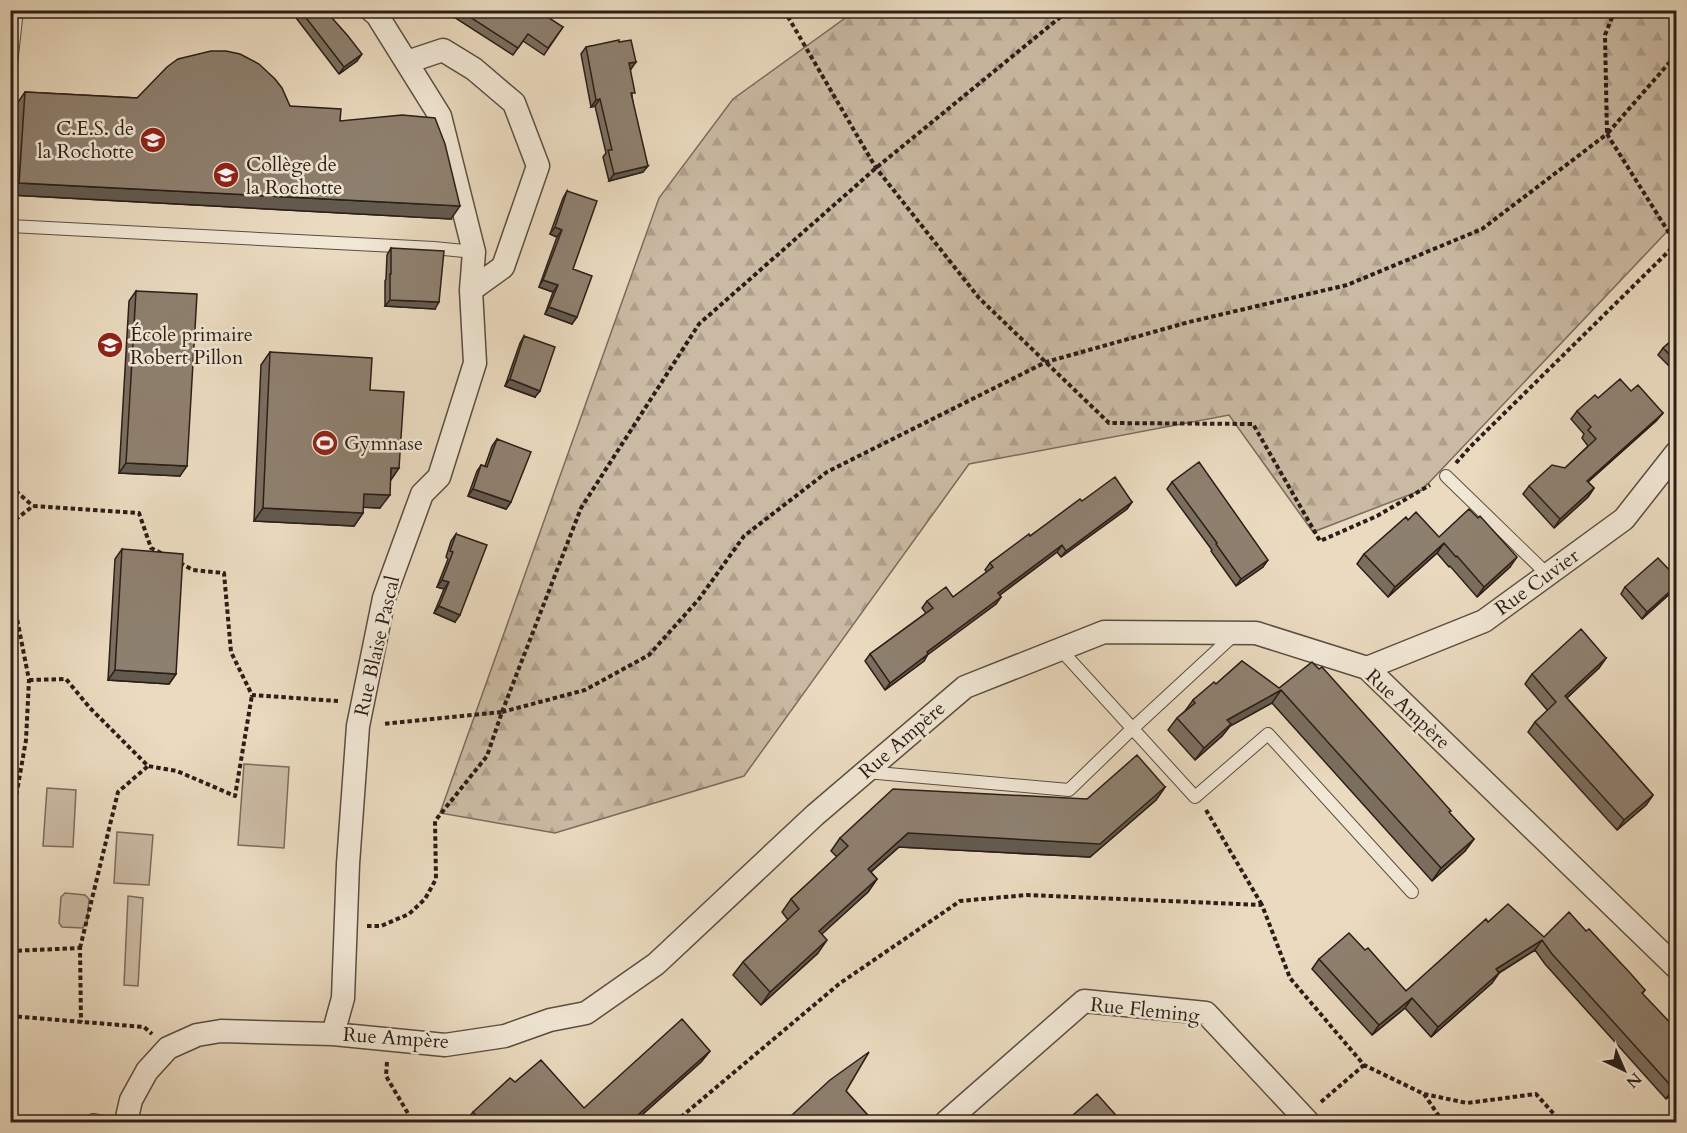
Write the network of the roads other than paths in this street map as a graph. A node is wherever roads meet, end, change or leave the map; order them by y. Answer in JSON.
{"nodes":[{"id":1,"x":17,"y":10,"type":"edge"},
{"id":2,"x":371,"y":10,"type":"edge"},
{"id":3,"x":406,"y":63,"type":"junction"},
{"id":4,"x":10,"y":73,"type":"edge"},
{"id":5,"x":10,"y":226,"type":"edge"},
{"id":6,"x":474,"y":252,"type":"junction"},
{"id":7,"x":471,"y":290,"type":"junction"},
{"id":8,"x":1677,"y":453,"type":"edge"},
{"id":9,"x":1446,"y":476,"type":"road end"},
{"id":10,"x":1548,"y":575,"type":"junction"},
{"id":11,"x":1237,"y":632,"type":"junction"},
{"id":12,"x":1060,"y":649,"type":"junction"},
{"id":13,"x":1367,"y":668,"type":"junction"},
{"id":14,"x":1132,"y":729,"type":"junction"},
{"id":15,"x":865,"y":772,"type":"junction"},
{"id":16,"x":1412,"y":892,"type":"dead end"},
{"id":17,"x":1677,"y":967,"type":"edge"},
{"id":18,"x":333,"y":1034,"type":"junction"},
{"id":19,"x":1306,"y":1120,"type":"edge"},
{"id":20,"x":126,"y":1122,"type":"edge"},
{"id":21,"x":946,"y":1122,"type":"edge"}],
"edges":[{"from":1,"to":4,"type":"lane"},
{"from":2,"to":3,"type":"street","name":"Rue Blaise Pascal"},
{"from":3,"to":6,"type":"street","name":"Rue Blaise Pascal"},
{"from":3,"to":7,"type":"street"},
{"from":5,"to":6,"type":"lane"},
{"from":6,"to":7,"type":"street","name":"Rue Blaise Pascal"},
{"from":7,"to":18,"type":"street","name":"Rue Blaise Pascal"},
{"from":8,"to":10,"type":"street","name":"Rue Cuvier"},
{"from":9,"to":10,"type":"lane"},
{"from":10,"to":13,"type":"street","name":"Rue Cuvier"},
{"from":11,"to":12,"type":"street","name":"Rue Ampère"},
{"from":11,"to":13,"type":"street","name":"Rue Ampère"},
{"from":11,"to":14,"type":"lane"},
{"from":12,"to":14,"type":"lane"},
{"from":12,"to":15,"type":"street","name":"Rue Ampère"},
{"from":13,"to":17,"type":"street","name":"Rue Ampère"},
{"from":14,"to":15,"type":"lane"},
{"from":14,"to":16,"type":"lane"},
{"from":15,"to":18,"type":"street","name":"Rue Ampère"},
{"from":18,"to":20,"type":"street","name":"Rue Ampère"},
{"from":19,"to":21,"type":"street","name":"Rue Fleming"}]}
